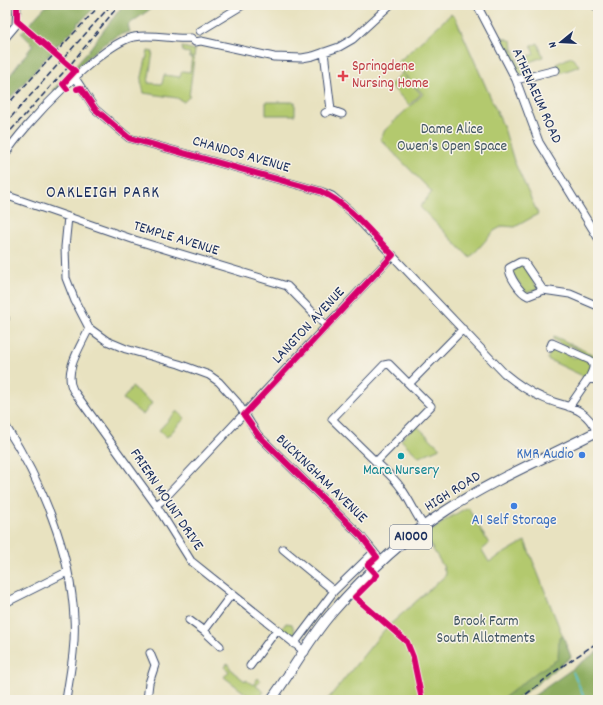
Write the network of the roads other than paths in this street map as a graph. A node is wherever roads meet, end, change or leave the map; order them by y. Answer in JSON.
{"nodes":[{"id":1,"x":17,"y":5,"type":"edge"},
{"id":2,"x":243,"y":5,"type":"edge"},
{"id":3,"x":390,"y":5,"type":"edge"},
{"id":4,"x":477,"y":5,"type":"edge"},
{"id":5,"x":594,"y":5,"type":"edge"},
{"id":6,"x":598,"y":8,"type":"edge"},
{"id":7,"x":200,"y":31,"type":"junction"},
{"id":8,"x":5,"y":38,"type":"edge"},
{"id":9,"x":191,"y":38,"type":"junction"},
{"id":10,"x":201,"y":41,"type":"junction"},
{"id":11,"x":324,"y":52,"type":"junction"},
{"id":12,"x":545,"y":65,"type":"dead end"},
{"id":13,"x":556,"y":70,"type":"dead end"},
{"id":14,"x":548,"y":73,"type":"junction"},
{"id":15,"x":75,"y":78,"type":"junction"},
{"id":16,"x":516,"y":80,"type":"junction"},
{"id":17,"x":342,"y":114,"type":"dead end"},
{"id":18,"x":5,"y":155,"type":"edge"},
{"id":19,"x":5,"y":195,"type":"edge"},
{"id":20,"x":68,"y":217,"type":"junction"},
{"id":21,"x":598,"y":238,"type":"edge"},
{"id":22,"x":393,"y":256,"type":"junction"},
{"id":23,"x":543,"y":290,"type":"junction"},
{"id":24,"x":598,"y":306,"type":"edge"},
{"id":25,"x":326,"y":326,"type":"junction"},
{"id":26,"x":89,"y":328,"type":"junction"},
{"id":27,"x":462,"y":329,"type":"junction"},
{"id":28,"x":550,"y":348,"type":"dead end"},
{"id":29,"x":589,"y":378,"type":"junction"},
{"id":30,"x":598,"y":381,"type":"edge"},
{"id":31,"x":409,"y":384,"type":"junction"},
{"id":32,"x":569,"y":407,"type":"junction"},
{"id":33,"x":244,"y":414,"type":"junction"},
{"id":34,"x":5,"y":425,"type":"edge"},
{"id":35,"x":597,"y":432,"type":"edge"},
{"id":36,"x":376,"y":462,"type":"junction"},
{"id":37,"x":156,"y":505,"type":"junction"},
{"id":38,"x":424,"y":526,"type":"junction"},
{"id":39,"x":283,"y":549,"type":"dead end"},
{"id":40,"x":374,"y":552,"type":"junction"},
{"id":41,"x":382,"y":562,"type":"junction"},
{"id":42,"x":67,"y":572,"type":"junction"},
{"id":43,"x":334,"y":591,"type":"junction"},
{"id":44,"x":231,"y":595,"type":"junction"},
{"id":45,"x":5,"y":603,"type":"edge"},
{"id":46,"x":189,"y":620,"type":"dead end"},
{"id":47,"x":204,"y":631,"type":"junction"},
{"id":48,"x":276,"y":631,"type":"junction"},
{"id":49,"x":294,"y":644,"type":"junction"},
{"id":50,"x":220,"y":646,"type":"dead end"},
{"id":51,"x":250,"y":652,"type":"dead end"},
{"id":52,"x":305,"y":652,"type":"junction"},
{"id":53,"x":150,"y":653,"type":"dead end"},
{"id":54,"x":257,"y":657,"type":"junction"},
{"id":55,"x":250,"y":666,"type":"dead end"},
{"id":56,"x":66,"y":700,"type":"edge"},
{"id":57,"x":147,"y":700,"type":"edge"},
{"id":58,"x":271,"y":700,"type":"edge"}],
"edges":[{"from":1,"to":8,"type":"street"},
{"from":2,"to":7,"type":"street"},
{"from":3,"to":11,"type":"street"},
{"from":4,"to":16,"type":"street","name":"ATHENAEUM ROAD"},
{"from":5,"to":6,"type":"street"},
{"from":7,"to":9,"type":"street"},
{"from":7,"to":10,"type":"street"},
{"from":9,"to":10,"type":"street"},
{"from":9,"to":15,"type":"street"},
{"from":10,"to":11,"type":"street"},
{"from":11,"to":17,"type":"street"},
{"from":12,"to":14,"type":"street"},
{"from":13,"to":14,"type":"street"},
{"from":14,"to":16,"type":"street"},
{"from":15,"to":18,"type":"street"},
{"from":15,"to":22,"type":"street","name":"CHANDOS AVENUE"},
{"from":16,"to":21,"type":"street","name":"ATHENAEUM ROAD"},
{"from":19,"to":20,"type":"street","name":"TEMPLE AVENUE"},
{"from":20,"to":25,"type":"street","name":"TEMPLE AVENUE"},
{"from":20,"to":26,"type":"street","name":"BUCKINGHAM AVENUE"},
{"from":22,"to":25,"type":"street","name":"LANGTON AVENUE"},
{"from":22,"to":27,"type":"street","name":"CHANDOS AVENUE"},
{"from":23,"to":23,"type":"street"},
{"from":23,"to":24,"type":"street"},
{"from":25,"to":33,"type":"street","name":"LANGTON AVENUE"},
{"from":26,"to":33,"type":"street","name":"BUCKINGHAM AVENUE"},
{"from":26,"to":37,"type":"street","name":"FRIERN MOUNT DRIVE"},
{"from":27,"to":31,"type":"street"},
{"from":27,"to":32,"type":"street","name":"CHANDOS AVENUE"},
{"from":28,"to":29,"type":"street"},
{"from":29,"to":30,"type":"street"},
{"from":29,"to":32,"type":"street"},
{"from":31,"to":36,"type":"street"},
{"from":31,"to":36,"type":"street"},
{"from":32,"to":35,"type":"street","name":"CHANDOS AVENUE"},
{"from":33,"to":37,"type":"street","name":"LANGTON AVENUE"},
{"from":33,"to":40,"type":"street","name":"BUCKINGHAM AVENUE"},
{"from":34,"to":42,"type":"street"},
{"from":35,"to":38,"type":"main road","name":"HIGH ROAD","number":"A1000"},
{"from":36,"to":38,"type":"street"},
{"from":37,"to":44,"type":"street","name":"FRIERN MOUNT DRIVE"},
{"from":38,"to":41,"type":"main road","name":"HIGH ROAD","number":"A1000"},
{"from":39,"to":43,"type":"street"},
{"from":40,"to":41,"type":"street","name":"BUCKINGHAM AVENUE"},
{"from":40,"to":43,"type":"street"},
{"from":41,"to":52,"type":"main road","name":"HIGH ROAD","number":"A1000"},
{"from":42,"to":45,"type":"street"},
{"from":42,"to":56,"type":"street"},
{"from":43,"to":49,"type":"street"},
{"from":44,"to":47,"type":"street"},
{"from":44,"to":48,"type":"street","name":"FRIERN MOUNT DRIVE"},
{"from":46,"to":47,"type":"street"},
{"from":47,"to":50,"type":"street"},
{"from":48,"to":49,"type":"street","name":"FRIERN MOUNT DRIVE"},
{"from":48,"to":54,"type":"street"},
{"from":49,"to":52,"type":"street","name":"FRIERN MOUNT DRIVE"},
{"from":51,"to":54,"type":"street"},
{"from":52,"to":58,"type":"main road","name":"HIGH ROAD","number":"A1000"},
{"from":53,"to":57,"type":"street"},
{"from":54,"to":55,"type":"street"}]}
